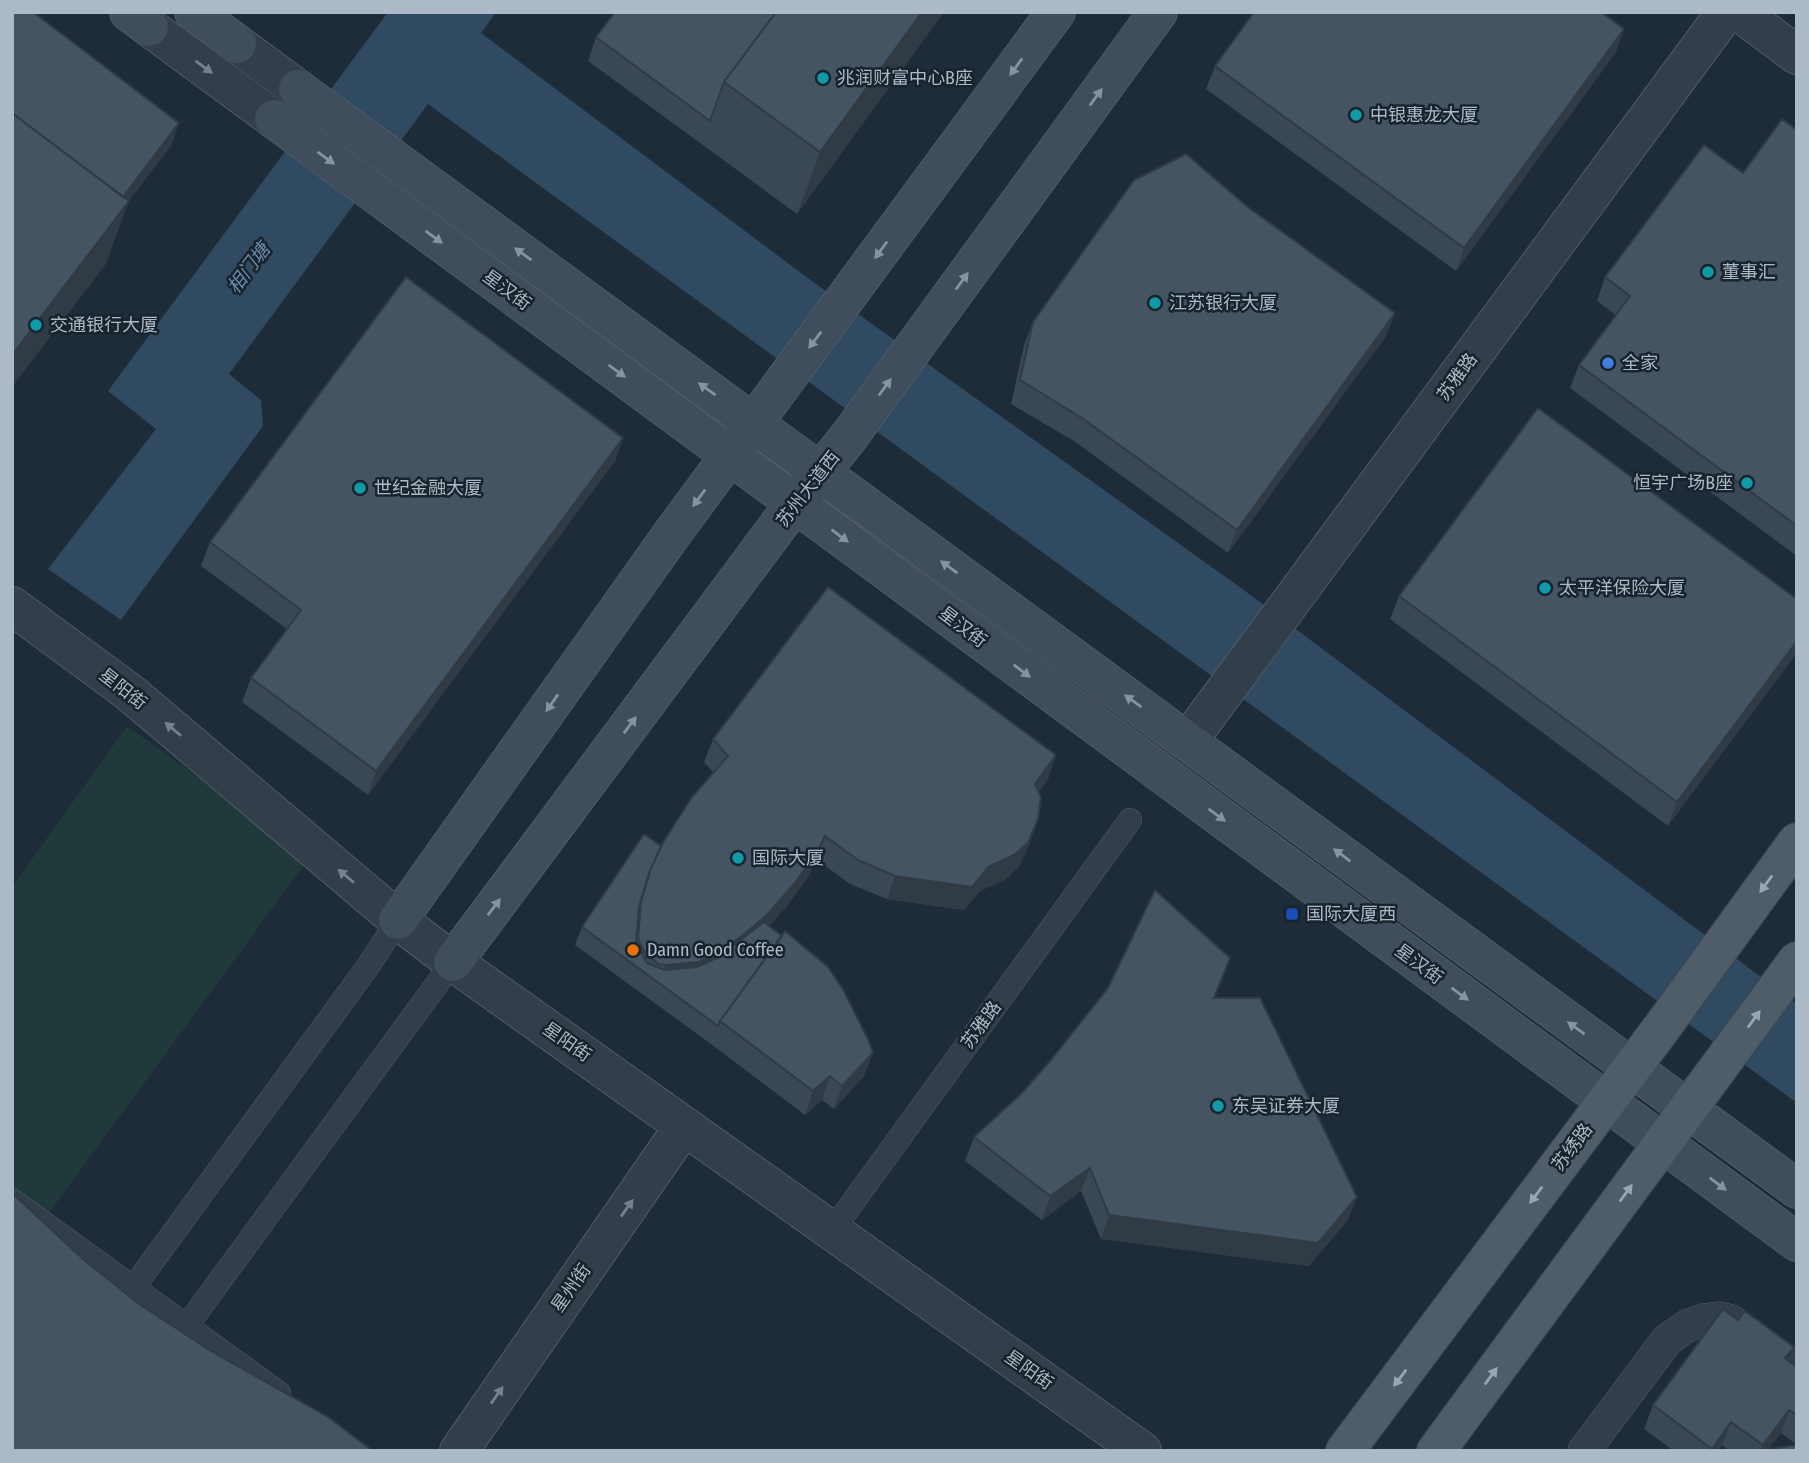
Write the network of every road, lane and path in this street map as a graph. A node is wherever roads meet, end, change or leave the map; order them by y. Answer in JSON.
{"nodes":[{"id":1,"x":194,"y":12,"type":"edge"},
{"id":2,"x":1056,"y":12,"type":"edge"},
{"id":3,"x":1158,"y":12,"type":"edge"},
{"id":4,"x":1726,"y":12,"type":"edge"},
{"id":5,"x":1740,"y":12,"type":"edge"},
{"id":6,"x":139,"y":20,"type":"edge"},
{"id":7,"x":237,"y":44,"type":"joint"},
{"id":8,"x":1797,"y":55,"type":"edge"},
{"id":9,"x":298,"y":89,"type":"joint"},
{"id":10,"x":274,"y":119,"type":"joint"},
{"id":11,"x":753,"y":423,"type":"junction"},
{"id":12,"x":731,"y":454,"type":"junction"},
{"id":13,"x":819,"y":472,"type":"junction"},
{"id":14,"x":795,"y":503,"type":"junction"},
{"id":15,"x":12,"y":606,"type":"edge"},
{"id":16,"x":1188,"y":741,"type":"junction"},
{"id":17,"x":1130,"y":820,"type":"dead end"},
{"id":18,"x":1797,"y":842,"type":"edge"},
{"id":19,"x":398,"y":920,"type":"junction"},
{"id":20,"x":453,"y":962,"type":"junction"},
{"id":21,"x":1796,"y":962,"type":"edge"},
{"id":22,"x":1631,"y":1068,"type":"junction"},
{"id":23,"x":1606,"y":1101,"type":"junction"},
{"id":24,"x":1687,"y":1110,"type":"junction"},
{"id":25,"x":684,"y":1126,"type":"junction"},
{"id":26,"x":1663,"y":1143,"type":"junction"},
{"id":27,"x":1797,"y":1189,"type":"edge"},
{"id":28,"x":12,"y":1200,"type":"edge"},
{"id":29,"x":832,"y":1231,"type":"junction"},
{"id":30,"x":1797,"y":1242,"type":"edge"},
{"id":31,"x":133,"y":1288,"type":"junction"},
{"id":32,"x":186,"y":1327,"type":"junction"},
{"id":33,"x":1797,"y":1371,"type":"edge"},
{"id":34,"x":295,"y":1404,"type":"edge"},
{"id":35,"x":458,"y":1451,"type":"edge"},
{"id":36,"x":1142,"y":1451,"type":"edge"},
{"id":37,"x":1345,"y":1451,"type":"edge"},
{"id":38,"x":1436,"y":1451,"type":"edge"},
{"id":39,"x":1584,"y":1451,"type":"edge"}],
"edges":[{"from":1,"to":7,"type":"main road"},
{"from":2,"to":11,"type":"main road","one_way":true},
{"from":13,"to":3,"type":"main road","name":"苏州大道西","one_way":true},
{"from":4,"to":16,"type":"street","name":"苏雅路"},
{"from":5,"to":8,"type":"street"},
{"from":6,"to":10,"type":"street","name":"星汉街","one_way":true},
{"from":7,"to":9,"type":"street"},
{"from":11,"to":9,"type":"main road","one_way":true},
{"from":10,"to":12,"type":"main road","name":"星汉街","one_way":true},
{"from":11,"to":12,"type":"main road"},
{"from":11,"to":13,"type":"main road"},
{"from":12,"to":14,"type":"main road","name":"星汉街"},
{"from":12,"to":19,"type":"main road","one_way":true},
{"from":13,"to":14,"type":"main road","name":"苏州大道西"},
{"from":16,"to":13,"type":"main road","one_way":true},
{"from":20,"to":14,"type":"main road","name":"苏州大道西","one_way":true},
{"from":14,"to":23,"type":"main road","name":"星汉街","one_way":true},
{"from":19,"to":15,"type":"street","name":"星阳街","one_way":true},
{"from":22,"to":16,"type":"main road","one_way":true},
{"from":17,"to":29,"type":"street","name":"苏雅路"},
{"from":18,"to":22,"type":"main road","name":"苏绣路","one_way":true},
{"from":19,"to":20,"type":"street","name":"星阳街"},
{"from":19,"to":31,"type":"street"},
{"from":20,"to":25,"type":"street","name":"星阳街"},
{"from":20,"to":32,"type":"street"},
{"from":24,"to":21,"type":"main road","one_way":true},
{"from":22,"to":23,"type":"main road","name":"苏绣路"},
{"from":22,"to":24,"type":"main road"},
{"from":23,"to":26,"type":"main road","name":"星汉街"},
{"from":23,"to":37,"type":"main road","name":"苏绣路","one_way":true},
{"from":24,"to":26,"type":"main road"},
{"from":24,"to":27,"type":"main road"},
{"from":25,"to":29,"type":"street","name":"星阳街"},
{"from":35,"to":25,"type":"street","name":"星州街","one_way":true},
{"from":26,"to":30,"type":"main road","name":"星汉街","one_way":true},
{"from":38,"to":26,"type":"main road","one_way":true},
{"from":28,"to":31,"type":"street"},
{"from":29,"to":36,"type":"street","name":"星阳街"},
{"from":31,"to":32,"type":"street"},
{"from":32,"to":34,"type":"street"},
{"from":33,"to":39,"type":"street"}]}
